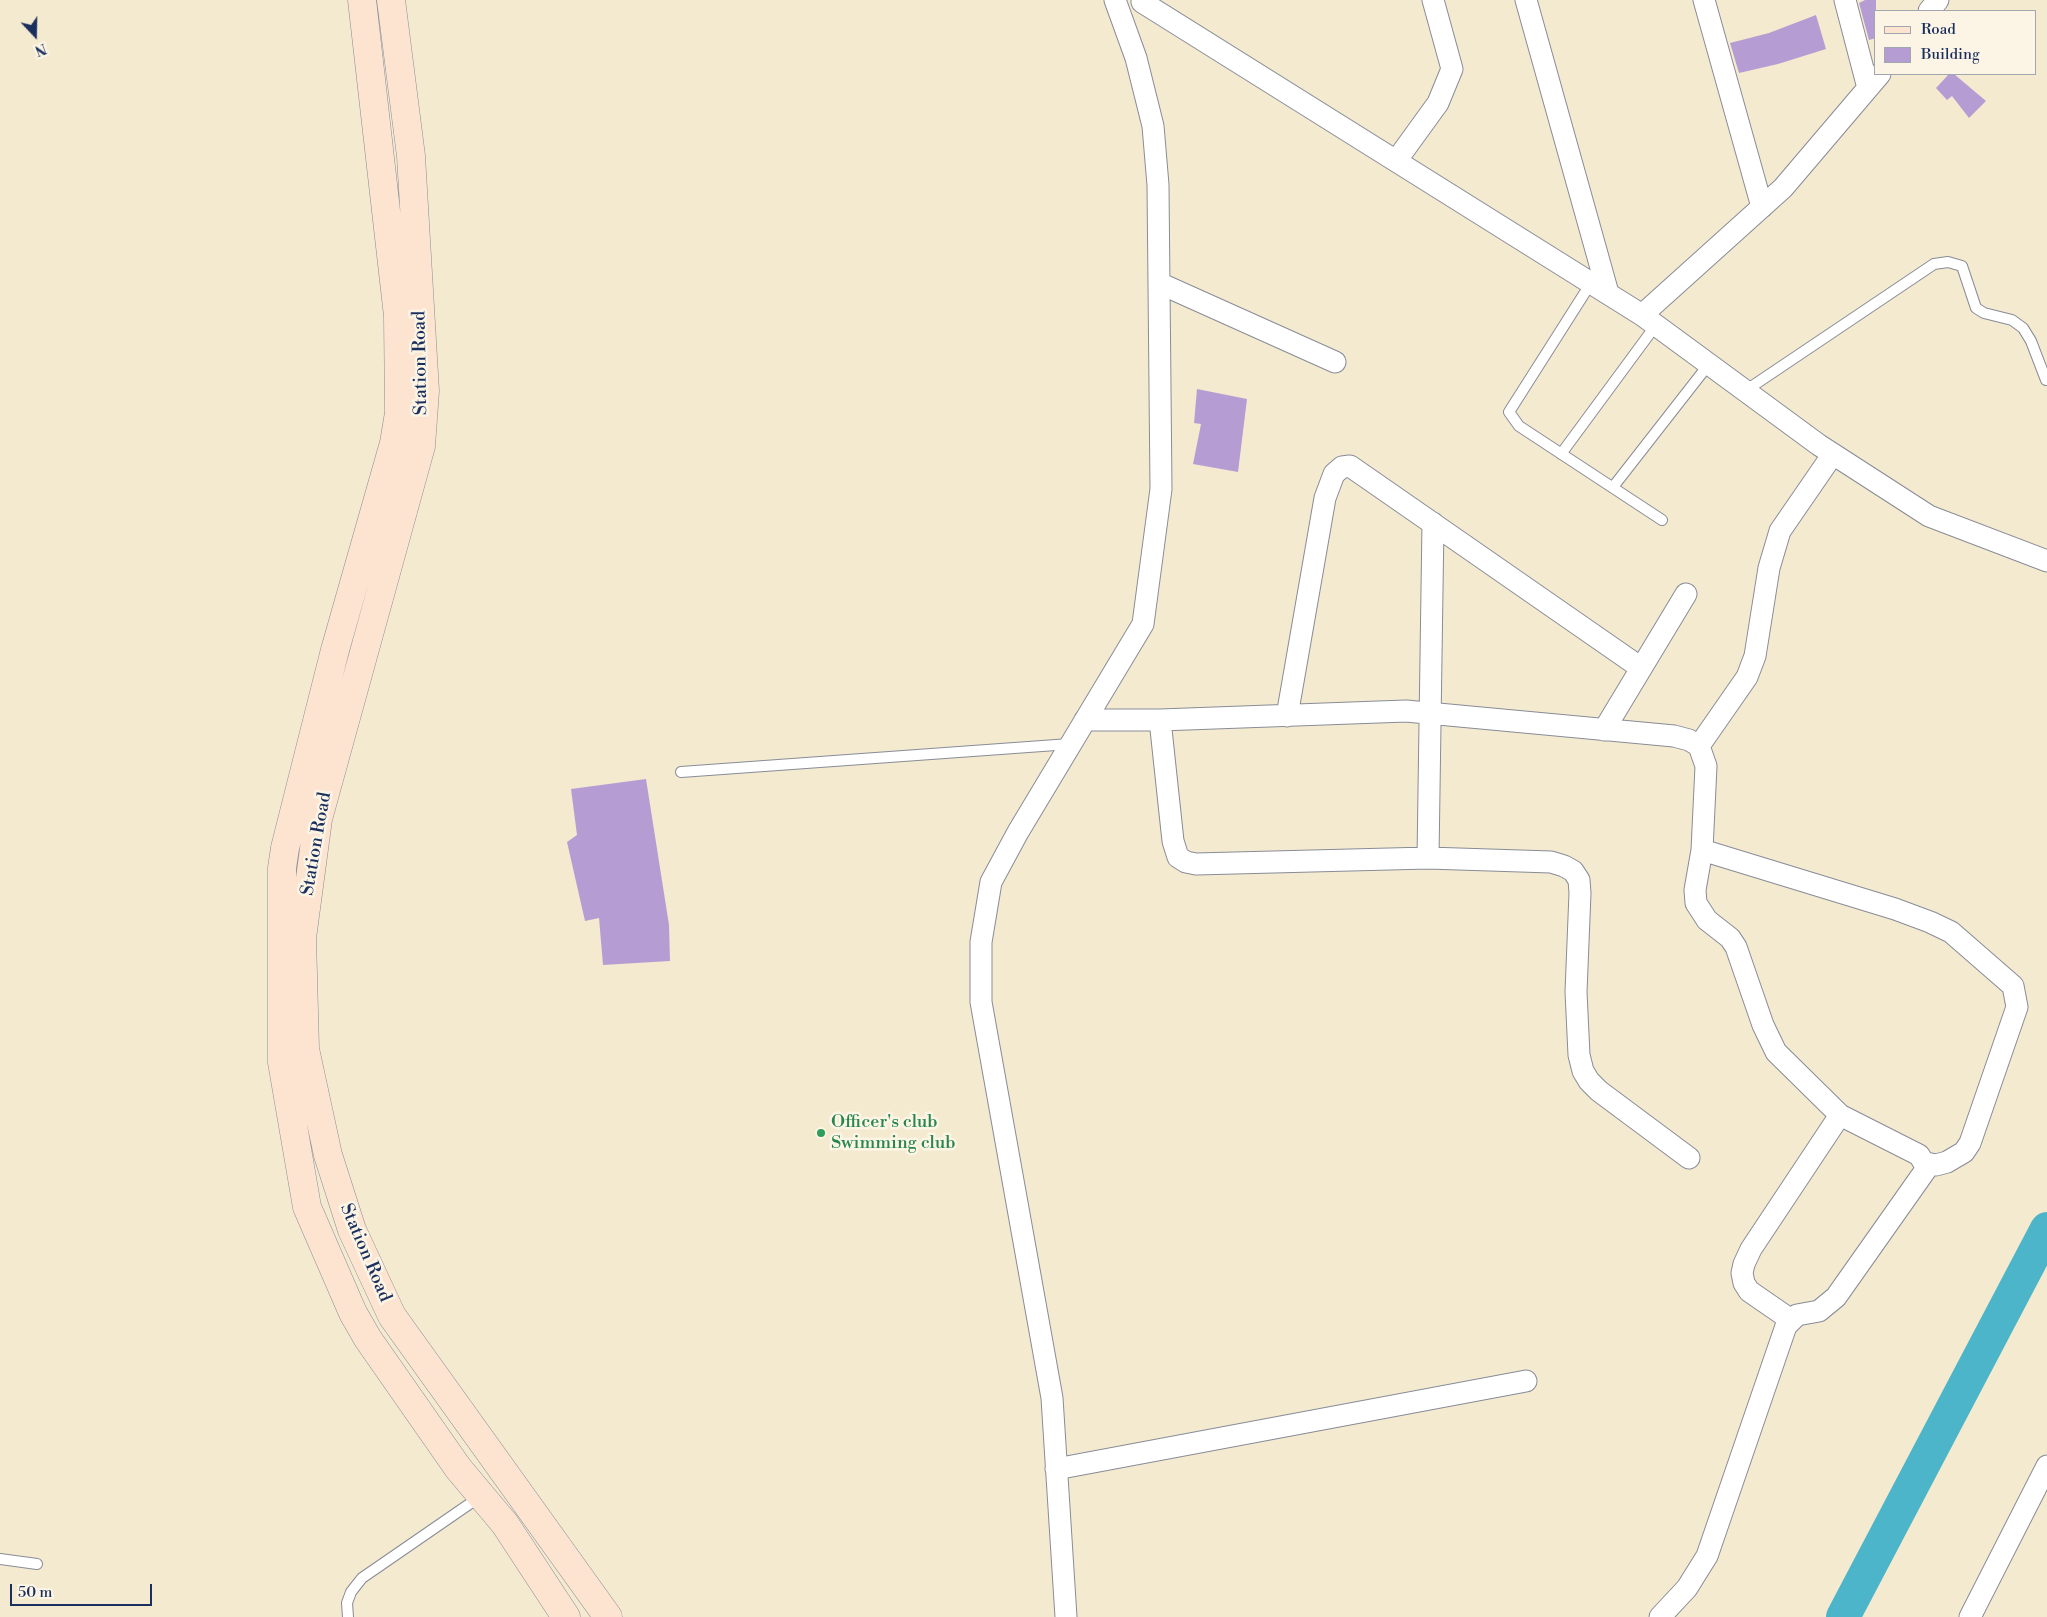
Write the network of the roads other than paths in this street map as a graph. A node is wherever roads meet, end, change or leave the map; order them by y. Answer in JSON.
{"nodes":[{"id":1,"x":362,"y":0,"type":"edge"},
{"id":2,"x":391,"y":0,"type":"edge"},
{"id":3,"x":1114,"y":0,"type":"edge"},
{"id":4,"x":1143,"y":0,"type":"edge"},
{"id":5,"x":1433,"y":0,"type":"edge"},
{"id":6,"x":1526,"y":0,"type":"edge"},
{"id":7,"x":1704,"y":0,"type":"edge"},
{"id":8,"x":1845,"y":0,"type":"edge"},
{"id":9,"x":1938,"y":0,"type":"edge"},
{"id":10,"x":1930,"y":10,"type":"edge"},
{"id":11,"x":1874,"y":81,"type":"edge"},
{"id":12,"x":1396,"y":161,"type":"junction"},
{"id":13,"x":1762,"y":207,"type":"junction"},
{"id":14,"x":1159,"y":283,"type":"junction"},
{"id":15,"x":1599,"y":288,"type":"junction"},
{"id":16,"x":1649,"y":320,"type":"junction"},
{"id":17,"x":1336,"y":362,"type":"dead end"},
{"id":18,"x":1709,"y":364,"type":"junction"},
{"id":19,"x":2046,"y":380,"type":"edge"},
{"id":20,"x":1745,"y":391,"type":"junction"},
{"id":21,"x":412,"y":392,"type":"junction"},
{"id":22,"x":1561,"y":454,"type":"junction"},
{"id":23,"x":1833,"y":454,"type":"junction"},
{"id":24,"x":1612,"y":487,"type":"junction"},
{"id":25,"x":1662,"y":520,"type":"dead end"},
{"id":26,"x":1433,"y":523,"type":"junction"},
{"id":27,"x":2047,"y":561,"type":"edge"},
{"id":28,"x":1686,"y":594,"type":"dead end"},
{"id":29,"x":1641,"y":668,"type":"junction"},
{"id":30,"x":1430,"y":713,"type":"junction"},
{"id":31,"x":1288,"y":716,"type":"junction"},
{"id":32,"x":1085,"y":720,"type":"junction"},
{"id":33,"x":1160,"y":720,"type":"junction"},
{"id":34,"x":1604,"y":730,"type":"junction"},
{"id":35,"x":1071,"y":744,"type":"junction"},
{"id":36,"x":1699,"y":746,"type":"junction"},
{"id":37,"x":682,"y":772,"type":"dead end"},
{"id":38,"x":306,"y":816,"type":"junction"},
{"id":39,"x":1702,"y":850,"type":"junction"},
{"id":40,"x":1428,"y":858,"type":"junction"},
{"id":41,"x":1840,"y":1114,"type":"junction"},
{"id":42,"x":1689,"y":1158,"type":"dead end"},
{"id":43,"x":1926,"y":1163,"type":"junction"},
{"id":44,"x":1791,"y":1320,"type":"junction"},
{"id":45,"x":1526,"y":1381,"type":"dead end"},
{"id":46,"x":2047,"y":1466,"type":"edge"},
{"id":47,"x":1056,"y":1469,"type":"junction"},
{"id":48,"x":482,"y":1495,"type":"junction"},
{"id":49,"x":0,"y":1559,"type":"edge"},
{"id":50,"x":37,"y":1564,"type":"dead end"},
{"id":51,"x":348,"y":1617,"type":"edge"},
{"id":52,"x":566,"y":1617,"type":"edge"},
{"id":53,"x":608,"y":1617,"type":"edge"},
{"id":54,"x":1066,"y":1617,"type":"edge"},
{"id":55,"x":1660,"y":1617,"type":"edge"},
{"id":56,"x":1970,"y":1617,"type":"edge"}],
"edges":[{"from":1,"to":21,"type":"main road","name":"Station Road"},
{"from":2,"to":21,"type":"main road","name":"Station Road"},
{"from":3,"to":14,"type":"street"},
{"from":4,"to":12,"type":"street"},
{"from":5,"to":12,"type":"street"},
{"from":6,"to":15,"type":"street"},
{"from":7,"to":13,"type":"street"},
{"from":8,"to":11,"type":"street"},
{"from":9,"to":10,"type":"street"},
{"from":11,"to":13,"type":"street"},
{"from":12,"to":15,"type":"street"},
{"from":13,"to":16,"type":"street"},
{"from":14,"to":17,"type":"street"},
{"from":14,"to":32,"type":"street"},
{"from":15,"to":16,"type":"street"},
{"from":15,"to":22,"type":"lane"},
{"from":16,"to":18,"type":"street"},
{"from":16,"to":22,"type":"lane"},
{"from":18,"to":20,"type":"street"},
{"from":18,"to":24,"type":"lane"},
{"from":19,"to":20,"type":"lane"},
{"from":20,"to":23,"type":"street"},
{"from":21,"to":38,"type":"main road","name":"Station Road"},
{"from":22,"to":24,"type":"lane"},
{"from":23,"to":27,"type":"street"},
{"from":23,"to":36,"type":"street"},
{"from":24,"to":25,"type":"lane"},
{"from":26,"to":29,"type":"street"},
{"from":26,"to":30,"type":"street"},
{"from":26,"to":31,"type":"street"},
{"from":28,"to":29,"type":"street"},
{"from":29,"to":34,"type":"street"},
{"from":30,"to":31,"type":"street"},
{"from":30,"to":34,"type":"street"},
{"from":30,"to":40,"type":"street"},
{"from":31,"to":33,"type":"street"},
{"from":32,"to":33,"type":"street"},
{"from":32,"to":35,"type":"street"},
{"from":33,"to":40,"type":"street"},
{"from":34,"to":36,"type":"street"},
{"from":35,"to":37,"type":"lane"},
{"from":35,"to":47,"type":"street"},
{"from":36,"to":39,"type":"street"},
{"from":38,"to":48,"type":"main road","name":"Station Road"},
{"from":38,"to":53,"type":"main road","name":"Station Road"},
{"from":39,"to":41,"type":"street"},
{"from":39,"to":43,"type":"street"},
{"from":40,"to":42,"type":"street"},
{"from":41,"to":43,"type":"street"},
{"from":41,"to":44,"type":"street"},
{"from":43,"to":44,"type":"street"},
{"from":44,"to":55,"type":"street"},
{"from":45,"to":47,"type":"street"},
{"from":46,"to":56,"type":"street"},
{"from":47,"to":54,"type":"street"},
{"from":48,"to":51,"type":"lane"},
{"from":48,"to":52,"type":"main road","name":"Station Road"},
{"from":49,"to":50,"type":"lane"}]}
